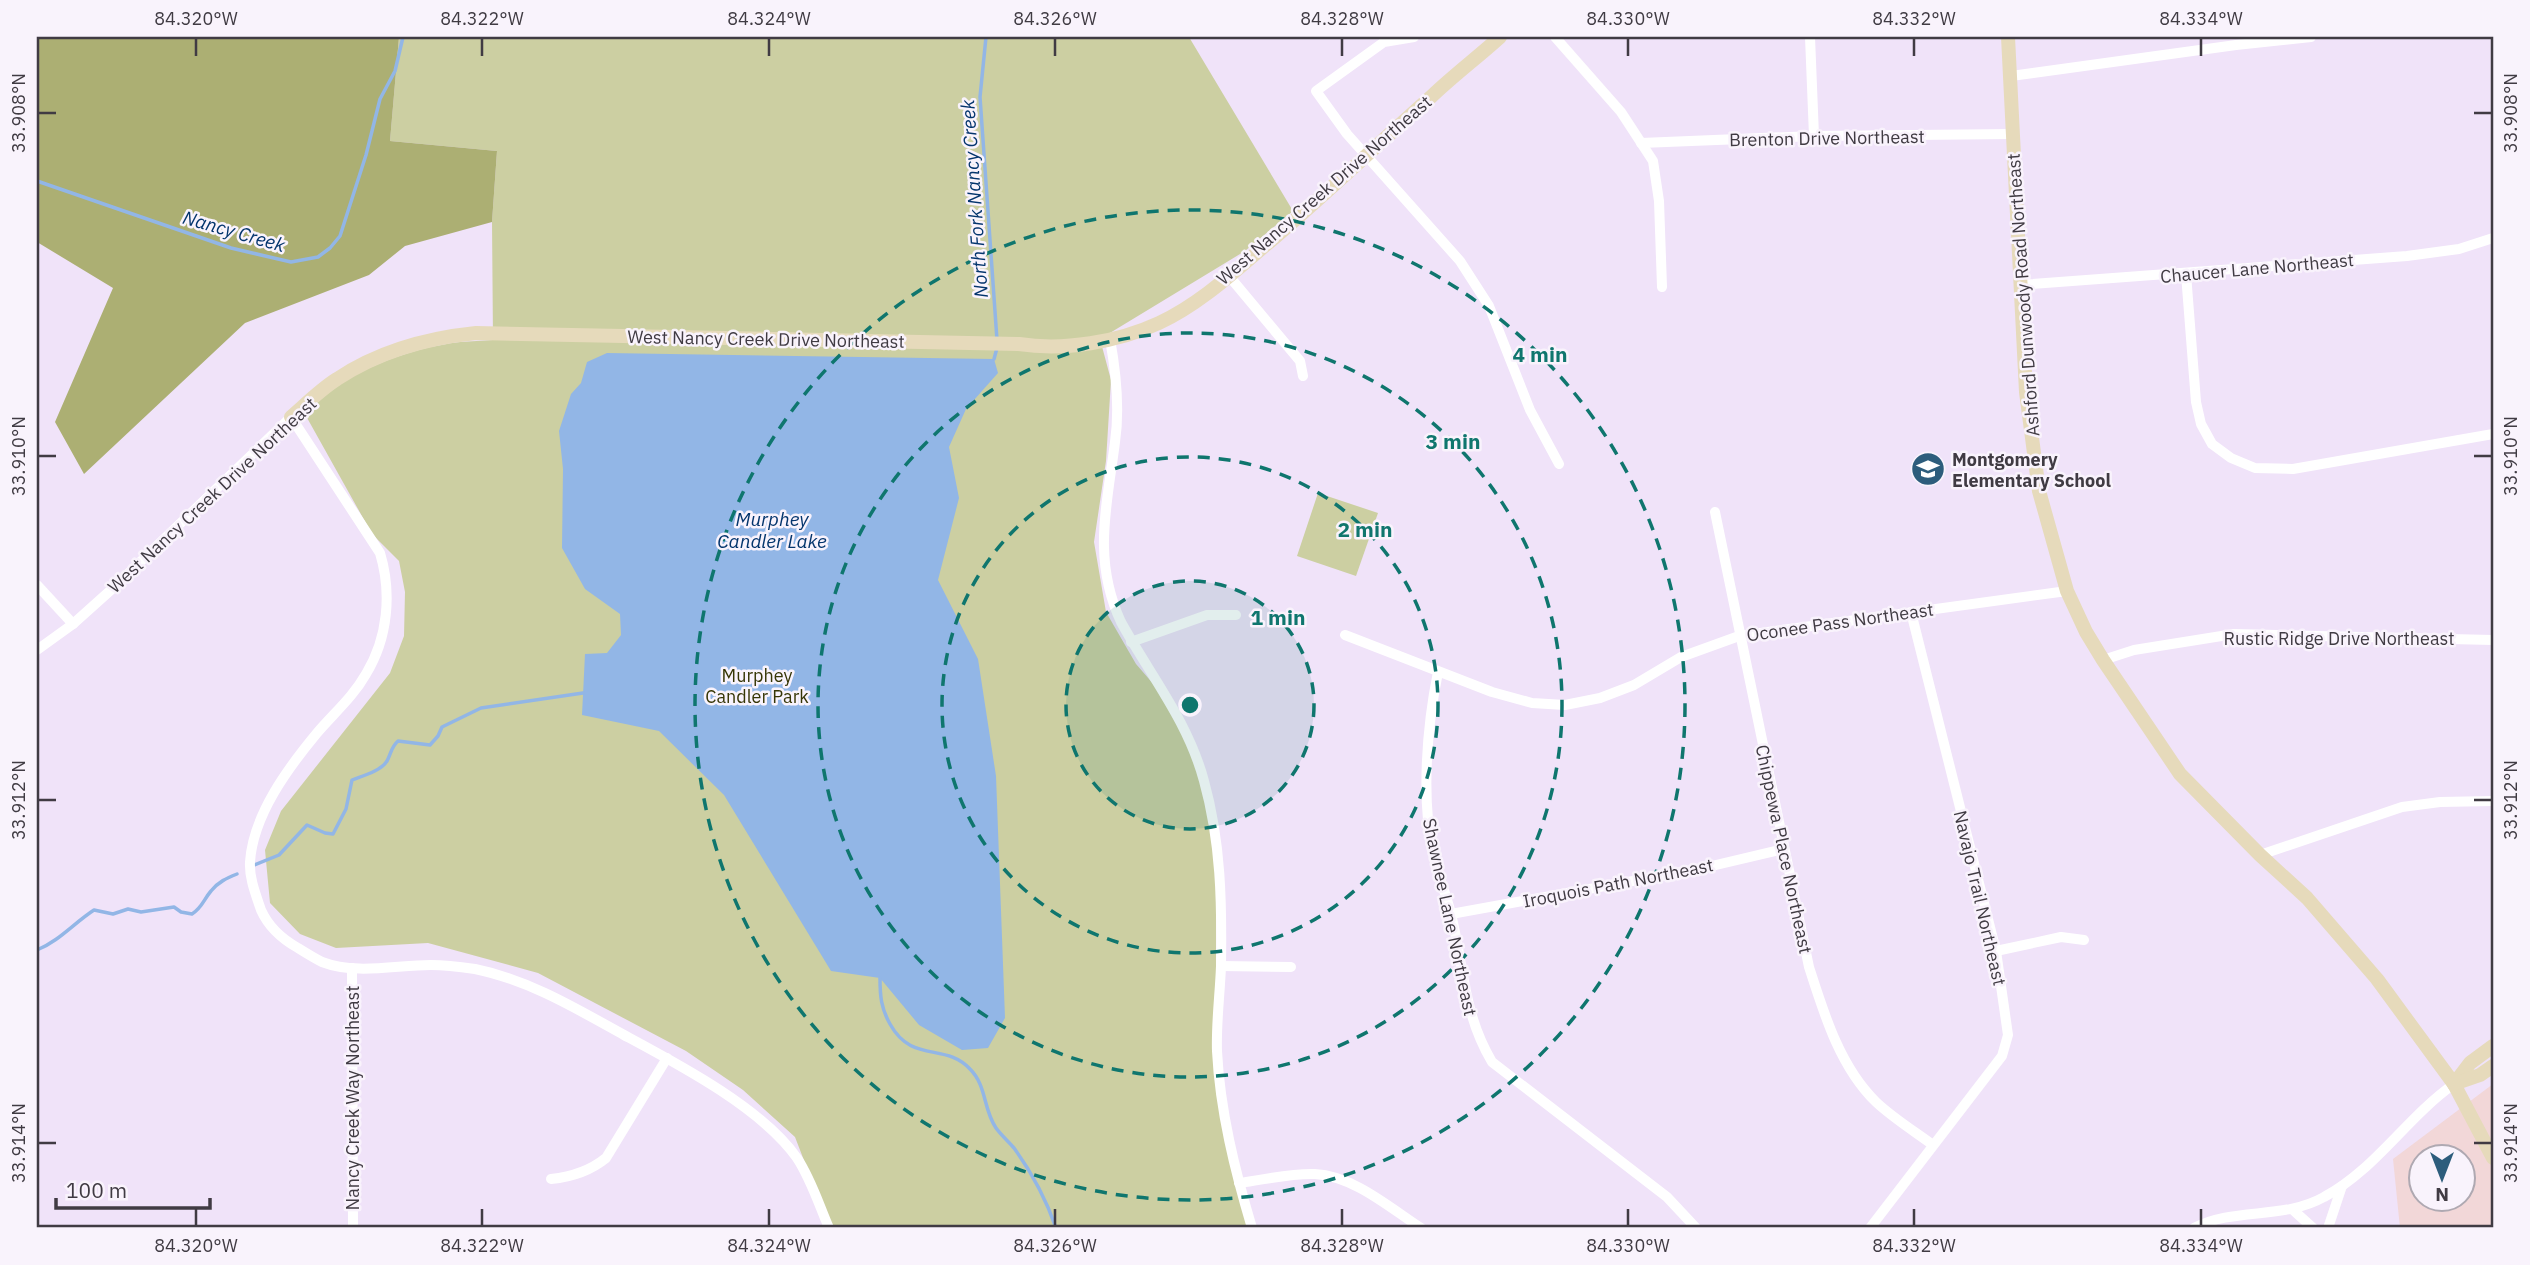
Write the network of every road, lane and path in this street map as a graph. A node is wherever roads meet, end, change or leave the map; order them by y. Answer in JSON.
{"nodes":[{"id":1,"x":1414,"y":37,"type":"edge"},
{"id":2,"x":1500,"y":37,"type":"edge"},
{"id":3,"x":1555,"y":37,"type":"edge"},
{"id":4,"x":1810,"y":37,"type":"edge"},
{"id":5,"x":2008,"y":37,"type":"edge"},
{"id":6,"x":2311,"y":37,"type":"edge"},
{"id":7,"x":2235,"y":41,"type":"edge"},
{"id":8,"x":2011,"y":76,"type":"junction"},
{"id":9,"x":2013,"y":134,"type":"junction"},
{"id":10,"x":1814,"y":136,"type":"junction"},
{"id":11,"x":1641,"y":143,"type":"junction"},
{"id":12,"x":1366,"y":157,"type":"junction"},
{"id":13,"x":2493,"y":238,"type":"edge"},
{"id":14,"x":2186,"y":274,"type":"junction"},
{"id":15,"x":1229,"y":276,"type":"junction"},
{"id":16,"x":2020,"y":285,"type":"junction"},
{"id":17,"x":1662,"y":287,"type":"dead end"},
{"id":18,"x":1110,"y":339,"type":"junction"},
{"id":19,"x":1303,"y":376,"type":"dead end"},
{"id":20,"x":291,"y":417,"type":"junction"},
{"id":21,"x":2493,"y":434,"type":"edge"},
{"id":22,"x":1559,"y":464,"type":"dead end"},
{"id":23,"x":1715,"y":512,"type":"dead end"},
{"id":24,"x":37,"y":585,"type":"edge"},
{"id":25,"x":2067,"y":591,"type":"junction"},
{"id":26,"x":1911,"y":612,"type":"junction"},
{"id":27,"x":1236,"y":615,"type":"dead end"},
{"id":28,"x":74,"y":624,"type":"junction"},
{"id":29,"x":1345,"y":635,"type":"dead end"},
{"id":30,"x":1739,"y":636,"type":"junction"},
{"id":31,"x":2493,"y":640,"type":"edge"},
{"id":32,"x":1132,"y":642,"type":"junction"},
{"id":33,"x":37,"y":650,"type":"edge"},
{"id":34,"x":2103,"y":660,"type":"junction"},
{"id":35,"x":1438,"y":672,"type":"junction"},
{"id":36,"x":2493,"y":801,"type":"edge"},
{"id":37,"x":1784,"y":849,"type":"junction"},
{"id":38,"x":2260,"y":855,"type":"junction"},
{"id":39,"x":1451,"y":914,"type":"junction"},
{"id":40,"x":2084,"y":940,"type":"dead end"},
{"id":41,"x":1996,"y":951,"type":"junction"},
{"id":42,"x":1221,"y":966,"type":"junction"},
{"id":43,"x":1291,"y":967,"type":"dead end"},
{"id":44,"x":352,"y":968,"type":"junction"},
{"id":45,"x":2493,"y":1046,"type":"edge"},
{"id":46,"x":667,"y":1058,"type":"junction"},
{"id":47,"x":2493,"y":1066,"type":"edge"},
{"id":48,"x":2454,"y":1084,"type":"junction"},
{"id":49,"x":1933,"y":1145,"type":"junction"},
{"id":50,"x":2493,"y":1158,"type":"edge"},
{"id":51,"x":551,"y":1179,"type":"dead end"},
{"id":52,"x":1239,"y":1183,"type":"junction"},
{"id":53,"x":2342,"y":1186,"type":"junction"},
{"id":54,"x":2292,"y":1209,"type":"junction"},
{"id":55,"x":353,"y":1228,"type":"edge"},
{"id":56,"x":829,"y":1228,"type":"edge"},
{"id":57,"x":1252,"y":1228,"type":"edge"},
{"id":58,"x":1421,"y":1228,"type":"edge"},
{"id":59,"x":1696,"y":1228,"type":"edge"},
{"id":60,"x":1870,"y":1228,"type":"edge"},
{"id":61,"x":2194,"y":1228,"type":"edge"},
{"id":62,"x":2313,"y":1228,"type":"edge"},
{"id":63,"x":2328,"y":1228,"type":"edge"}],
"edges":[{"from":1,"to":12,"type":"street"},
{"from":2,"to":12,"type":"main road","name":"West Nancy Creek Drive Northeast"},
{"from":3,"to":11,"type":"street"},
{"from":4,"to":10,"type":"street"},
{"from":5,"to":8,"type":"main road","name":"Ashford Dunwoody Road Northeast"},
{"from":6,"to":7,"type":"street"},
{"from":7,"to":8,"type":"street"},
{"from":8,"to":9,"type":"main road","name":"Ashford Dunwoody Road Northeast"},
{"from":9,"to":10,"type":"street","name":"Brenton Drive Northeast"},
{"from":9,"to":16,"type":"main road","name":"Ashford Dunwoody Road Northeast"},
{"from":10,"to":11,"type":"street","name":"Brenton Drive Northeast"},
{"from":11,"to":17,"type":"street"},
{"from":12,"to":15,"type":"main road","name":"West Nancy Creek Drive Northeast"},
{"from":12,"to":22,"type":"street"},
{"from":13,"to":14,"type":"street","name":"Chaucer Lane Northeast"},
{"from":14,"to":16,"type":"street","name":"Chaucer Lane Northeast"},
{"from":14,"to":21,"type":"street"},
{"from":15,"to":18,"type":"main road","name":"West Nancy Creek Drive Northeast"},
{"from":15,"to":19,"type":"street"},
{"from":16,"to":25,"type":"main road","name":"Ashford Dunwoody Road Northeast"},
{"from":18,"to":20,"type":"main road","name":"West Nancy Creek Drive Northeast"},
{"from":18,"to":32,"type":"street"},
{"from":20,"to":28,"type":"street","name":"West Nancy Creek Drive Northeast"},
{"from":20,"to":44,"type":"street"},
{"from":23,"to":30,"type":"street","name":"Chippewa Place Northeast"},
{"from":24,"to":28,"type":"street"},
{"from":25,"to":26,"type":"street","name":"Oconee Pass Northeast"},
{"from":25,"to":34,"type":"main road","name":"Ashford Dunwoody Road Northeast"},
{"from":26,"to":30,"type":"street","name":"Oconee Pass Northeast"},
{"from":26,"to":41,"type":"street","name":"Navajo Trail Northeast"},
{"from":27,"to":32,"type":"street"},
{"from":28,"to":33,"type":"street","name":"West Nancy Creek Drive Northeast"},
{"from":29,"to":35,"type":"street","name":"Oconee Pass Northeast"},
{"from":30,"to":35,"type":"street","name":"Oconee Pass Northeast"},
{"from":30,"to":37,"type":"street","name":"Chippewa Place Northeast"},
{"from":31,"to":34,"type":"street","name":"Rustic Ridge Drive Northeast"},
{"from":32,"to":42,"type":"street"},
{"from":34,"to":38,"type":"main road","name":"Ashford Dunwoody Road Northeast"},
{"from":35,"to":39,"type":"street","name":"Shawnee Lane Northeast"},
{"from":36,"to":38,"type":"street"},
{"from":37,"to":39,"type":"street","name":"Iroquois Path Northeast"},
{"from":37,"to":49,"type":"street","name":"Chippewa Place Northeast"},
{"from":38,"to":48,"type":"main road","name":"Ashford Dunwoody Road Northeast"},
{"from":39,"to":59,"type":"street","name":"Shawnee Lane Northeast"},
{"from":40,"to":41,"type":"street"},
{"from":41,"to":49,"type":"street","name":"Navajo Trail Northeast"},
{"from":42,"to":43,"type":"street"},
{"from":42,"to":52,"type":"street"},
{"from":44,"to":46,"type":"street"},
{"from":44,"to":55,"type":"street","name":"Nancy Creek Way Northeast"},
{"from":45,"to":48,"type":"main road"},
{"from":46,"to":51,"type":"street"},
{"from":46,"to":56,"type":"street"},
{"from":47,"to":48,"type":"main road"},
{"from":48,"to":50,"type":"main road","name":"Ashford Dunwoody Road Northeast"},
{"from":48,"to":53,"type":"street"},
{"from":49,"to":60,"type":"street","name":"Navajo Trail Northeast"},
{"from":52,"to":57,"type":"street"},
{"from":52,"to":58,"type":"street"},
{"from":53,"to":54,"type":"street"},
{"from":53,"to":63,"type":"street"},
{"from":54,"to":61,"type":"street"},
{"from":54,"to":62,"type":"street"}]}
